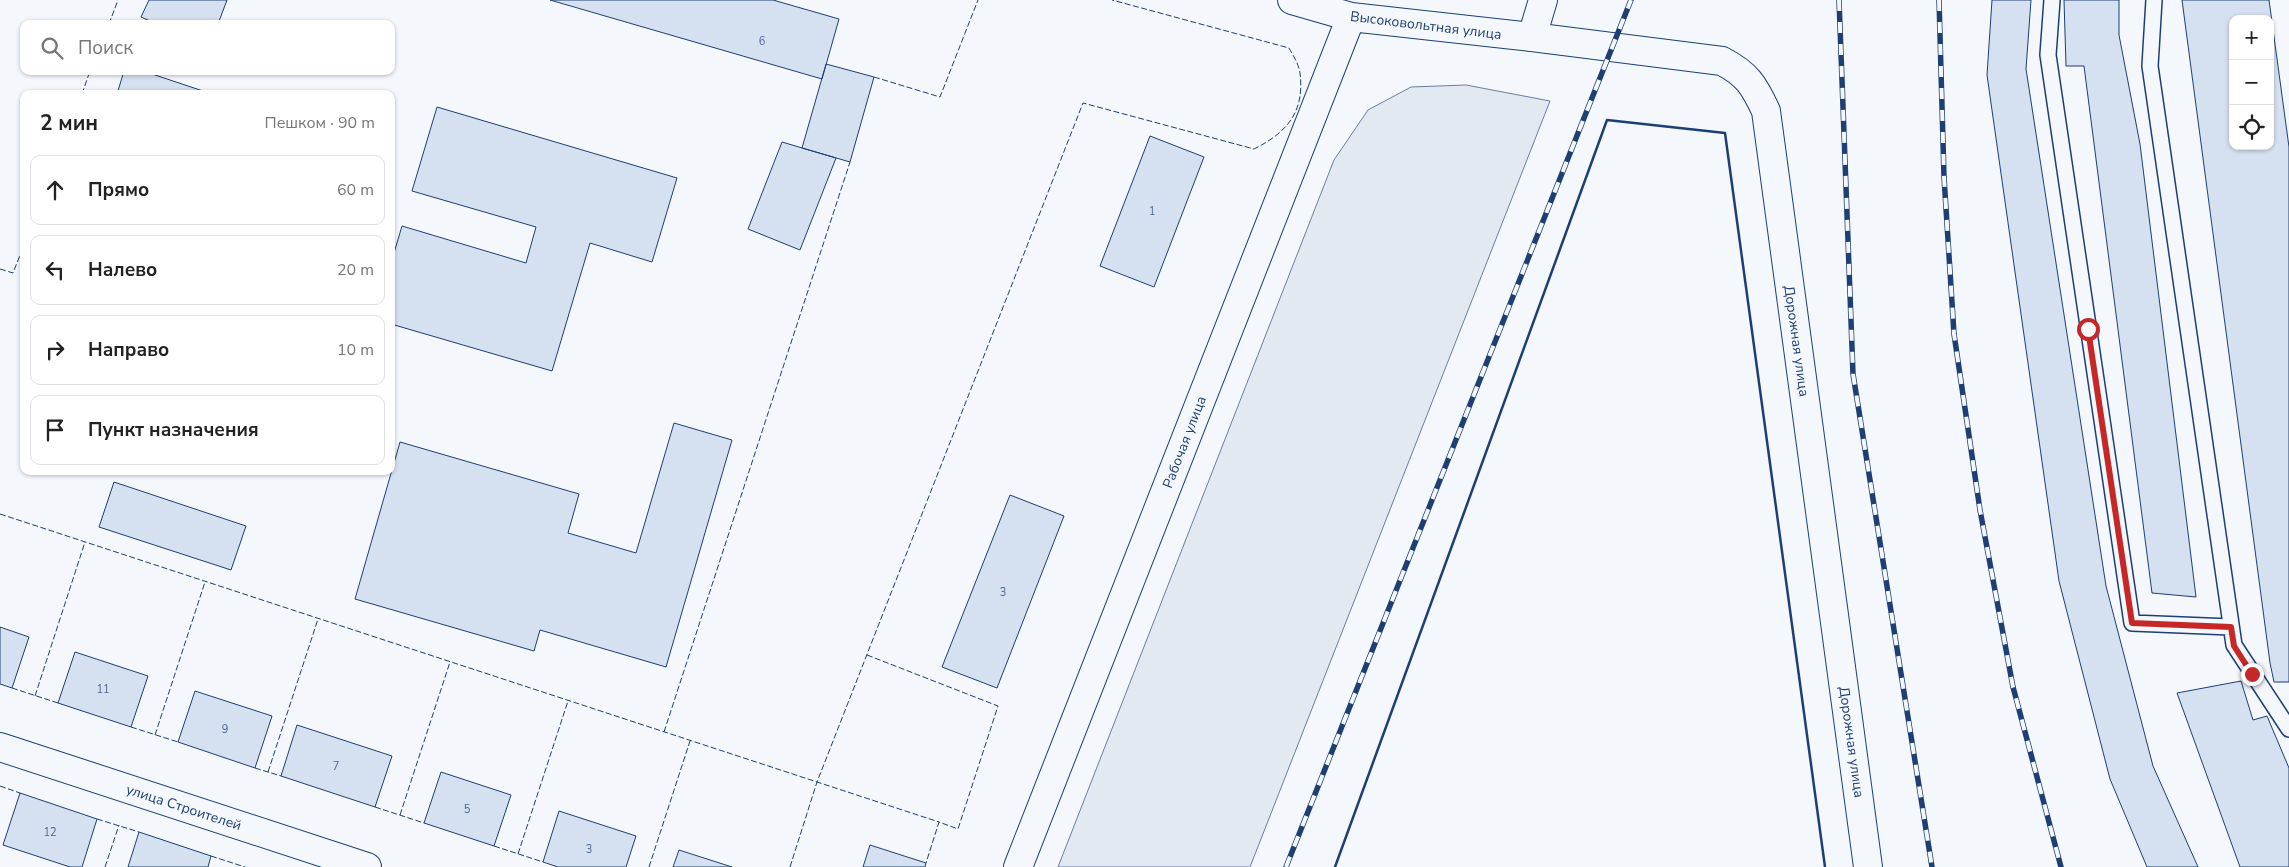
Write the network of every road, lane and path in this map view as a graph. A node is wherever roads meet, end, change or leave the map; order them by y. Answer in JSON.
{"nodes":[{"id":1,"x":1292,"y":0,"type":"edge"},
{"id":2,"x":1543,"y":0,"type":"edge"},
{"id":3,"x":2052,"y":0,"type":"edge"},
{"id":4,"x":2154,"y":0,"type":"edge"},
{"id":5,"x":1350,"y":17,"type":"junction"},
{"id":6,"x":1532,"y":37,"type":"junction"},
{"id":7,"x":2231,"y":627,"type":"junction"},
{"id":8,"x":2289,"y":730,"type":"edge"},
{"id":9,"x":0,"y":746,"type":"edge"},
{"id":10,"x":367,"y":867,"type":"edge"},
{"id":11,"x":1018,"y":867,"type":"edge"},
{"id":12,"x":1868,"y":867,"type":"edge"}],
"edges":[{"from":1,"to":5,"type":"street","name":"Высоковольтная улица"},
{"from":2,"to":6,"type":"street"},
{"from":3,"to":7,"type":"lane"},
{"from":4,"to":7,"type":"lane"},
{"from":5,"to":6,"type":"street","name":"Высоковольтная улица"},
{"from":5,"to":11,"type":"street","name":"Рабочая улица"},
{"from":6,"to":12,"type":"street","name":"Дорожная улица"},
{"from":7,"to":8,"type":"lane"},
{"from":9,"to":10,"type":"street","name":"улица Строителей"}]}
